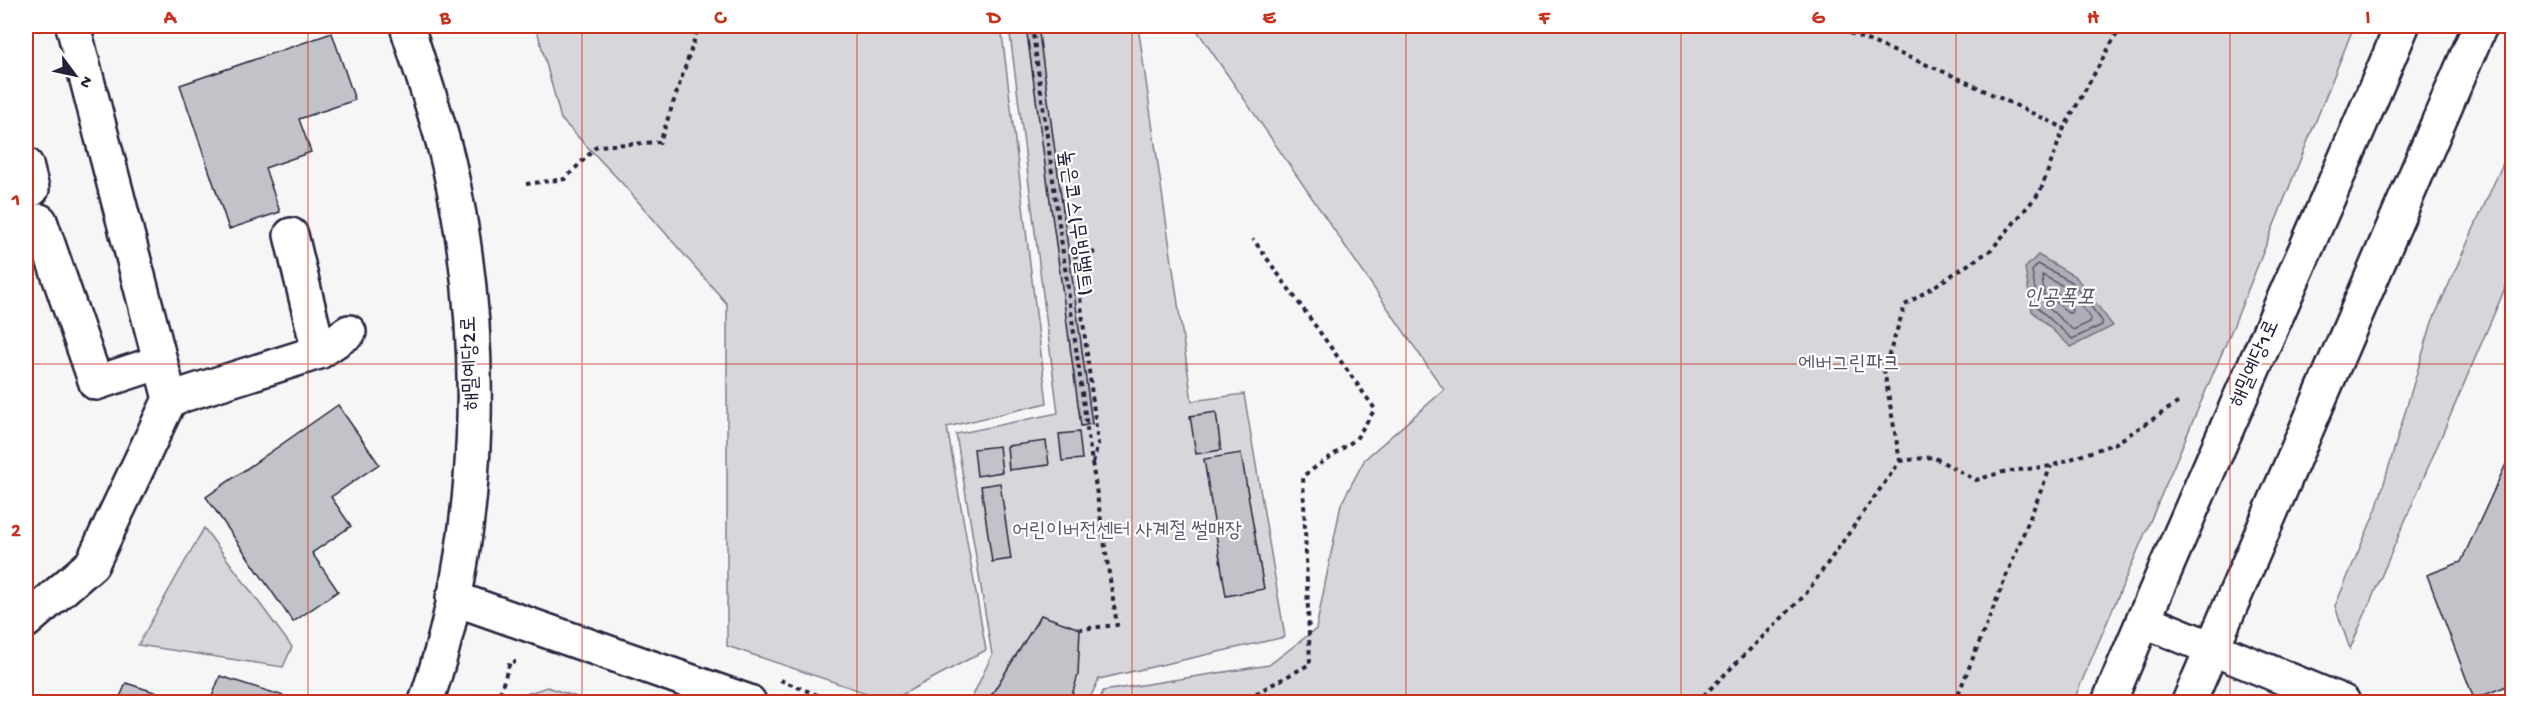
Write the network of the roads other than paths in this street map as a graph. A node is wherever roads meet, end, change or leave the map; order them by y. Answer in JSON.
{"nodes":[{"id":1,"x":73,"y":26,"type":"edge"},
{"id":2,"x":407,"y":26,"type":"edge"},
{"id":3,"x":2402,"y":26,"type":"edge"},
{"id":4,"x":2480,"y":26,"type":"edge"},
{"id":5,"x":40,"y":221,"type":"dead end"},
{"id":6,"x":291,"y":236,"type":"dead end"},
{"id":7,"x":349,"y":332,"type":"dead end"},
{"id":8,"x":319,"y":351,"type":"junction"},
{"id":9,"x":160,"y":362,"type":"junction"},
{"id":10,"x":170,"y":399,"type":"junction"},
{"id":11,"x":453,"y":598,"type":"junction"},
{"id":12,"x":2143,"y":620,"type":"junction"},
{"id":13,"x":26,"y":621,"type":"edge"},
{"id":14,"x":2211,"y":649,"type":"junction"},
{"id":15,"x":426,"y":702,"type":"edge"},
{"id":16,"x":749,"y":702,"type":"edge"},
{"id":17,"x":2109,"y":702,"type":"edge"},
{"id":18,"x":2189,"y":702,"type":"edge"},
{"id":19,"x":2343,"y":702,"type":"edge"}],
"edges":[{"from":1,"to":9,"type":"street"},
{"from":2,"to":11,"type":"street","name":"해밀예당2로"},
{"from":3,"to":12,"type":"street","name":"해밀예당1로"},
{"from":4,"to":14,"type":"street"},
{"from":5,"to":9,"type":"street"},
{"from":6,"to":8,"type":"street"},
{"from":7,"to":8,"type":"street"},
{"from":8,"to":10,"type":"street"},
{"from":9,"to":10,"type":"street"},
{"from":10,"to":13,"type":"street"},
{"from":11,"to":15,"type":"street","name":"해밀예당2로"},
{"from":11,"to":16,"type":"street"},
{"from":12,"to":14,"type":"street"},
{"from":12,"to":17,"type":"street","name":"해밀예당1로"},
{"from":14,"to":18,"type":"street"},
{"from":14,"to":19,"type":"street"}]}
